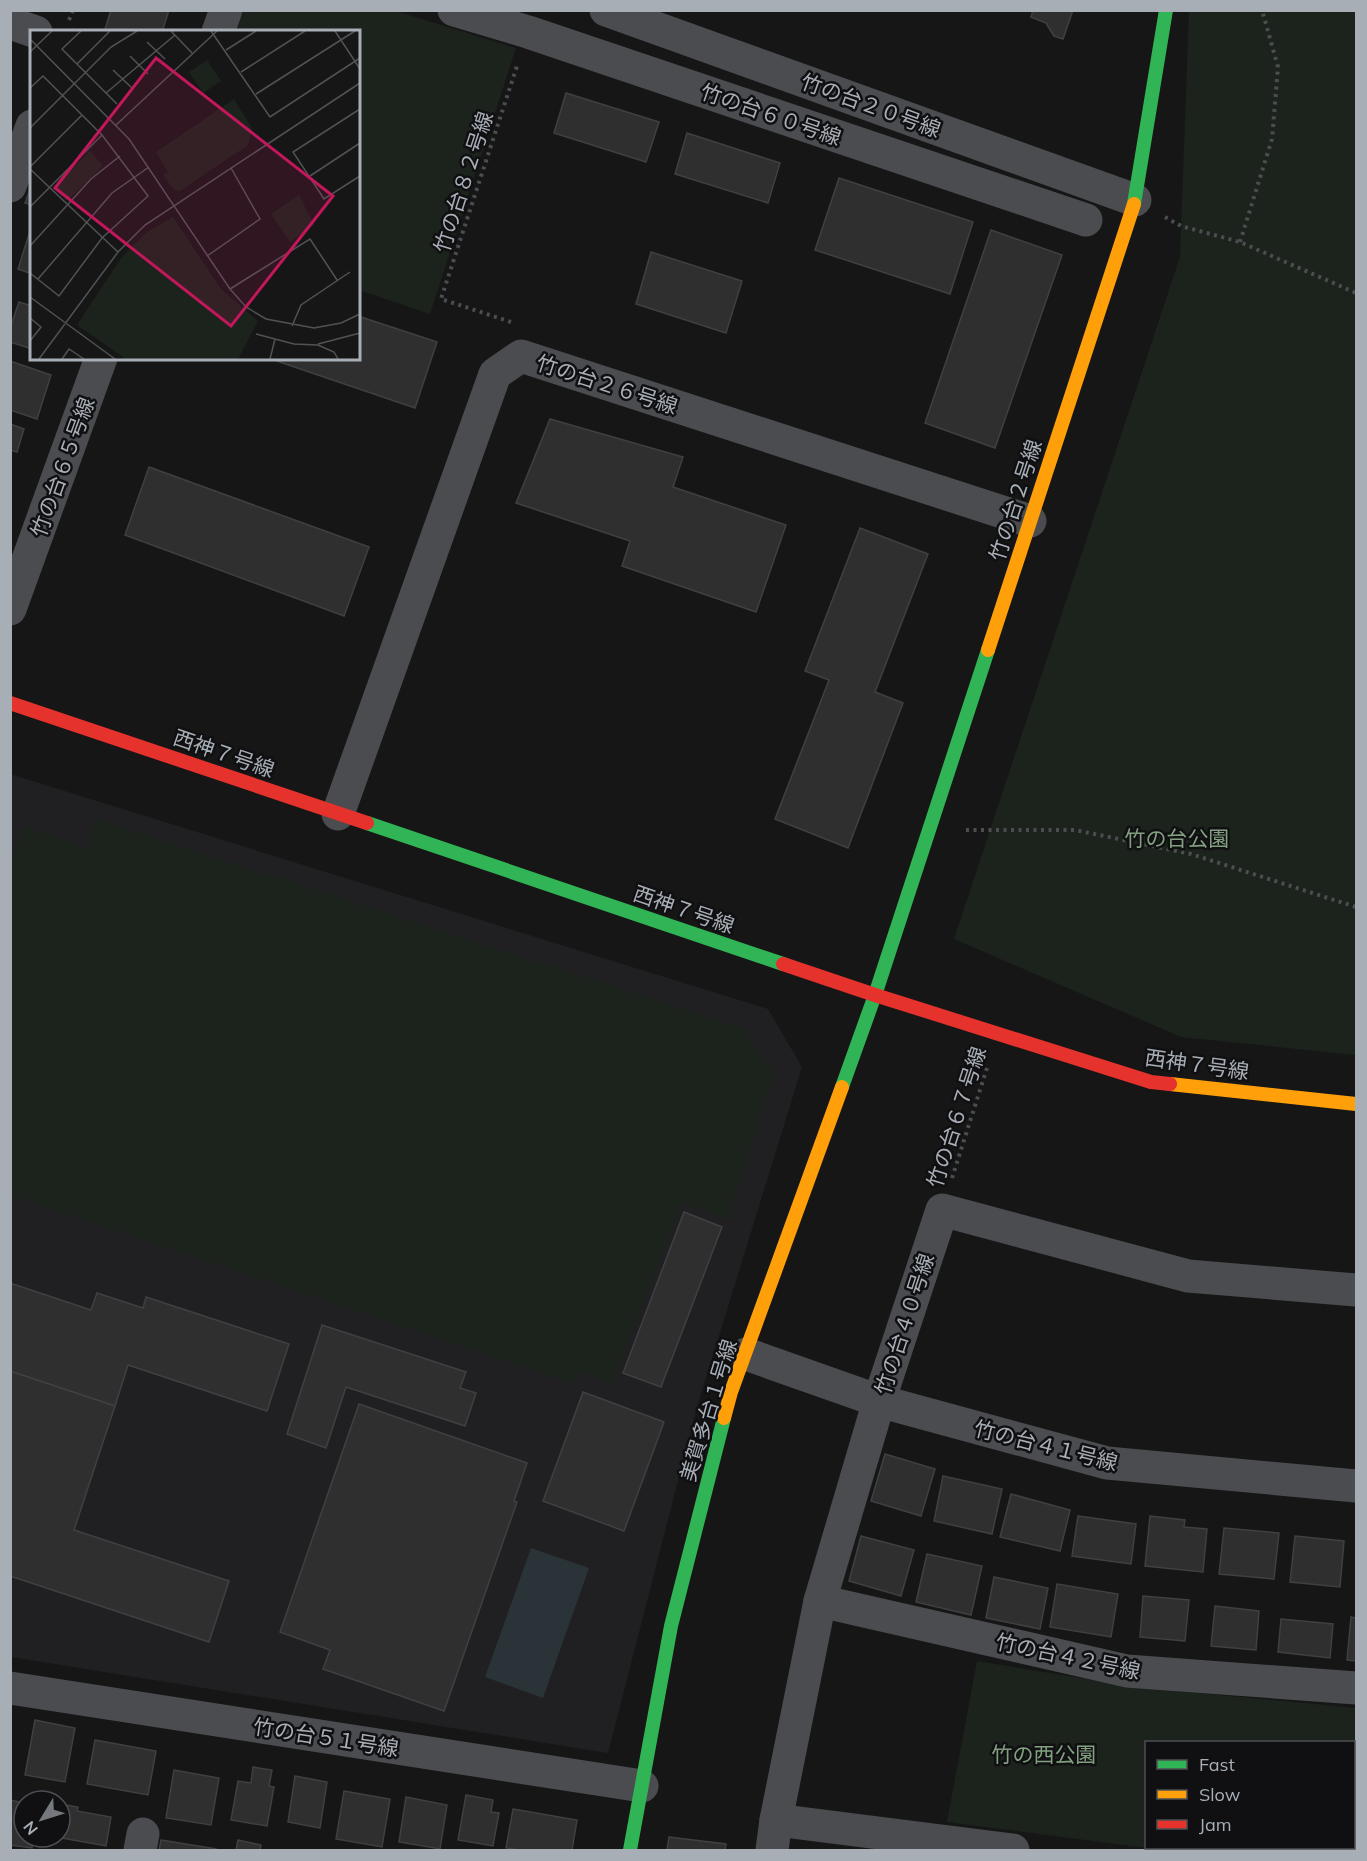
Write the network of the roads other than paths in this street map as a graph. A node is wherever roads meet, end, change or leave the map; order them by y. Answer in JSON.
{"nodes":[{"id":1,"x":226,"y":10,"type":"edge"},
{"id":2,"x":454,"y":10,"type":"edge"},
{"id":3,"x":606,"y":10,"type":"edge"},
{"id":4,"x":1166,"y":10,"type":"edge"},
{"id":5,"x":10,"y":23,"type":"edge"},
{"id":6,"x":30,"y":30,"type":"edge"},
{"id":7,"x":219,"y":30,"type":"edge"},
{"id":8,"x":30,"y":131,"type":"edge"},
{"id":9,"x":10,"y":186,"type":"edge"},
{"id":10,"x":1136,"y":200,"type":"junction"},
{"id":11,"x":1086,"y":220,"type":"dead end"},
{"id":12,"x":100,"y":360,"type":"edge"},
{"id":13,"x":1030,"y":521,"type":"junction"},
{"id":14,"x":10,"y":609,"type":"edge"},
{"id":15,"x":10,"y":703,"type":"edge"},
{"id":16,"x":338,"y":814,"type":"junction"},
{"id":17,"x":875,"y":995,"type":"junction"},
{"id":18,"x":1356,"y":1104,"type":"edge"},
{"id":19,"x":1356,"y":1290,"type":"edge"},
{"id":20,"x":746,"y":1354,"type":"junction"},
{"id":21,"x":879,"y":1401,"type":"junction"},
{"id":22,"x":1356,"y":1486,"type":"edge"},
{"id":23,"x":820,"y":1601,"type":"junction"},
{"id":24,"x":10,"y":1688,"type":"edge"},
{"id":25,"x":1356,"y":1688,"type":"edge"},
{"id":26,"x":642,"y":1786,"type":"junction"},
{"id":27,"x":774,"y":1835,"type":"edge"},
{"id":28,"x":630,"y":1851,"type":"edge"},
{"id":29,"x":1013,"y":1851,"type":"edge"}],
"edges":[{"from":1,"to":7,"type":"street"},
{"from":2,"to":11,"type":"street","name":"竹の台６０号線"},
{"from":3,"to":10,"type":"street","name":"竹の台２０号線"},
{"from":4,"to":10,"type":"street","name":"竹の台２号線"},
{"from":5,"to":6,"type":"street"},
{"from":8,"to":9,"type":"street"},
{"from":10,"to":13,"type":"street","name":"竹の台２号線"},
{"from":12,"to":14,"type":"street","name":"竹の台６５号線"},
{"from":13,"to":16,"type":"street","name":"竹の台２６号線"},
{"from":13,"to":17,"type":"street","name":"竹の台２号線"},
{"from":15,"to":16,"type":"street","name":"西神７号線"},
{"from":16,"to":17,"type":"street","name":"西神７号線"},
{"from":17,"to":18,"type":"street","name":"西神７号線"},
{"from":17,"to":20,"type":"street","name":"美賀多台１号線"},
{"from":19,"to":21,"type":"street","name":"竹の台４０号線"},
{"from":20,"to":21,"type":"street","name":"竹の台４１号線"},
{"from":20,"to":26,"type":"street","name":"美賀多台１号線"},
{"from":21,"to":22,"type":"street","name":"竹の台４１号線"},
{"from":21,"to":23,"type":"street","name":"竹の台４０号線"},
{"from":23,"to":25,"type":"street","name":"竹の台４２号線"},
{"from":23,"to":27,"type":"street","name":"竹の台４０号線"},
{"from":24,"to":26,"type":"street","name":"竹の台５１号線"},
{"from":26,"to":28,"type":"street","name":"美賀多台１号線"},
{"from":27,"to":29,"type":"street"}]}
